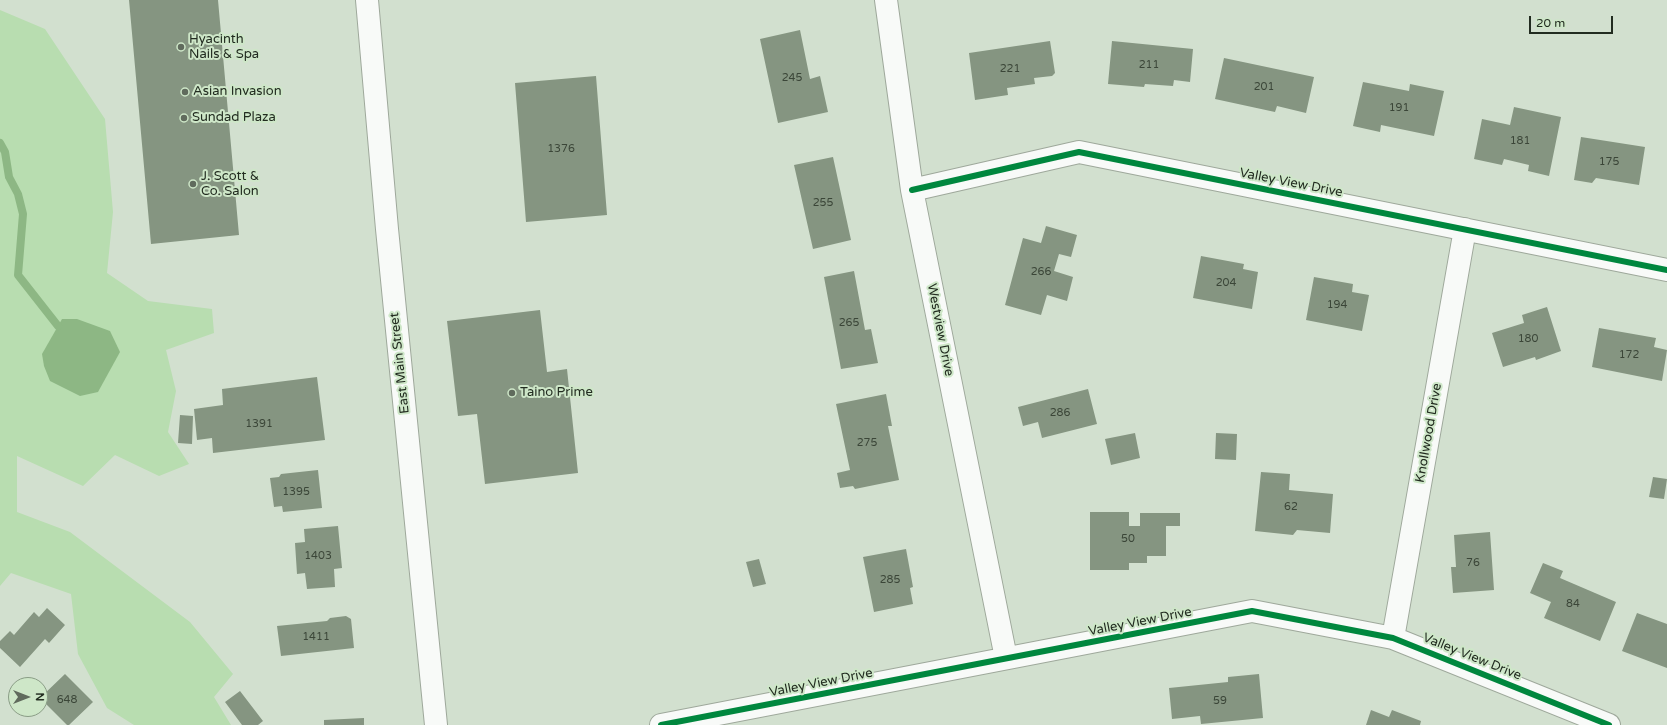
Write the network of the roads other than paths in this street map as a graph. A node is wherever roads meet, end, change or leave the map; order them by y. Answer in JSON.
{"nodes":[{"id":1,"x":368,"y":0,"type":"edge"},
{"id":2,"x":886,"y":0,"type":"edge"},
{"id":3,"x":912,"y":190,"type":"junction"},
{"id":4,"x":1465,"y":229,"type":"junction"},
{"id":5,"x":1667,"y":270,"type":"edge"},
{"id":6,"x":1394,"y":638,"type":"junction"},
{"id":7,"x":1006,"y":658,"type":"junction"},
{"id":8,"x":436,"y":725,"type":"edge"},
{"id":9,"x":662,"y":725,"type":"edge"},
{"id":10,"x":1609,"y":725,"type":"edge"}],
"edges":[{"from":1,"to":8,"type":"street","name":"East Main Street"},
{"from":2,"to":3,"type":"street","name":"Westview Drive"},
{"from":3,"to":4,"type":"street","name":"Valley View Drive"},
{"from":3,"to":7,"type":"street","name":"Westview Drive"},
{"from":4,"to":5,"type":"street","name":"Valley View Drive"},
{"from":4,"to":6,"type":"street","name":"Knollwood Drive"},
{"from":6,"to":7,"type":"street","name":"Valley View Drive"},
{"from":6,"to":10,"type":"street","name":"Valley View Drive"},
{"from":7,"to":9,"type":"street","name":"Valley View Drive"}]}
